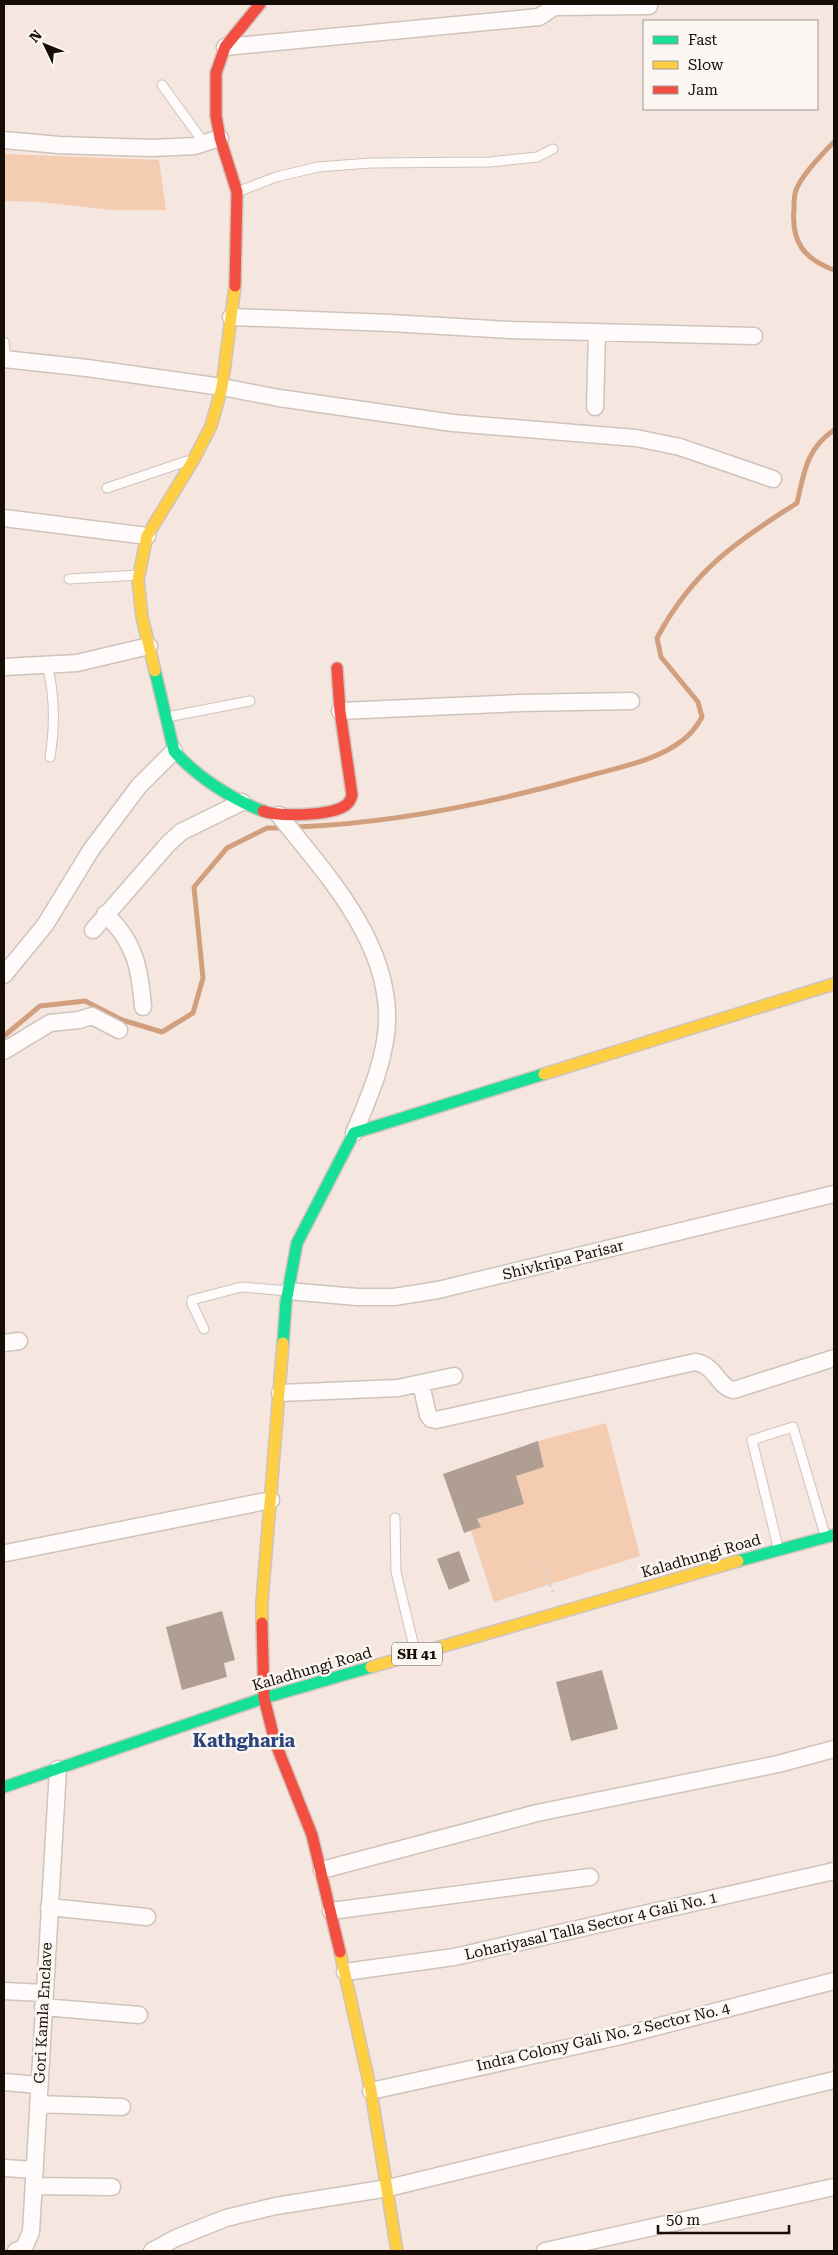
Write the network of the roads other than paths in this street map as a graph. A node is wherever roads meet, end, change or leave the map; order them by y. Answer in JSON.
{"nodes":[{"id":1,"x":260,"y":4,"type":"edge"},
{"id":2,"x":554,"y":5,"type":"edge"},
{"id":3,"x":649,"y":6,"type":"dead end"},
{"id":4,"x":225,"y":47,"type":"junction"},
{"id":5,"x":162,"y":85,"type":"dead end"},
{"id":6,"x":220,"y":138,"type":"junction"},
{"id":7,"x":4,"y":140,"type":"edge"},
{"id":8,"x":204,"y":143,"type":"junction"},
{"id":9,"x":553,"y":148,"type":"dead end"},
{"id":10,"x":237,"y":192,"type":"junction"},
{"id":11,"x":231,"y":317,"type":"junction"},
{"id":12,"x":597,"y":332,"type":"junction"},
{"id":13,"x":754,"y":336,"type":"dead end"},
{"id":14,"x":4,"y":342,"type":"edge"},
{"id":15,"x":5,"y":359,"type":"edge"},
{"id":16,"x":222,"y":387,"type":"junction"},
{"id":17,"x":595,"y":407,"type":"dead end"},
{"id":18,"x":194,"y":459,"type":"junction"},
{"id":19,"x":773,"y":479,"type":"dead end"},
{"id":20,"x":107,"y":488,"type":"dead end"},
{"id":21,"x":4,"y":518,"type":"edge"},
{"id":22,"x":147,"y":536,"type":"junction"},
{"id":23,"x":139,"y":575,"type":"junction"},
{"id":24,"x":69,"y":579,"type":"dead end"},
{"id":25,"x":149,"y":646,"type":"junction"},
{"id":26,"x":47,"y":665,"type":"junction"},
{"id":27,"x":4,"y":667,"type":"edge"},
{"id":28,"x":337,"y":668,"type":"dead end"},
{"id":29,"x":250,"y":701,"type":"dead end"},
{"id":30,"x":631,"y":701,"type":"dead end"},
{"id":31,"x":340,"y":711,"type":"junction"},
{"id":32,"x":167,"y":717,"type":"junction"},
{"id":33,"x":174,"y":751,"type":"junction"},
{"id":34,"x":50,"y":757,"type":"dead end"},
{"id":35,"x":242,"y":802,"type":"junction"},
{"id":36,"x":279,"y":815,"type":"junction"},
{"id":37,"x":106,"y":914,"type":"junction"},
{"id":38,"x":93,"y":930,"type":"dead end"},
{"id":39,"x":4,"y":975,"type":"edge"},
{"id":40,"x":834,"y":984,"type":"edge"},
{"id":41,"x":144,"y":1007,"type":"dead end"},
{"id":42,"x":120,"y":1030,"type":"dead end"},
{"id":43,"x":4,"y":1051,"type":"edge"},
{"id":44,"x":354,"y":1133,"type":"junction"},
{"id":45,"x":834,"y":1194,"type":"edge"},
{"id":46,"x":288,"y":1291,"type":"junction"},
{"id":47,"x":204,"y":1329,"type":"dead end"},
{"id":48,"x":834,"y":1358,"type":"edge"},
{"id":49,"x":454,"y":1376,"type":"dead end"},
{"id":50,"x":421,"y":1384,"type":"junction"},
{"id":51,"x":280,"y":1393,"type":"junction"},
{"id":52,"x":271,"y":1500,"type":"junction"},
{"id":53,"x":395,"y":1518,"type":"dead end"},
{"id":54,"x":830,"y":1536,"type":"edge"},
{"id":55,"x":779,"y":1550,"type":"junction"},
{"id":56,"x":6,"y":1553,"type":"dead end"},
{"id":57,"x":416,"y":1654,"type":"junction"},
{"id":58,"x":264,"y":1698,"type":"junction"},
{"id":59,"x":834,"y":1749,"type":"edge"},
{"id":60,"x":58,"y":1769,"type":"junction"},
{"id":61,"x":4,"y":1787,"type":"edge"},
{"id":62,"x":322,"y":1870,"type":"junction"},
{"id":63,"x":834,"y":1870,"type":"edge"},
{"id":64,"x":590,"y":1877,"type":"dead end"},
{"id":65,"x":49,"y":1908,"type":"junction"},
{"id":66,"x":331,"y":1911,"type":"junction"},
{"id":67,"x":146,"y":1917,"type":"dead end"},
{"id":68,"x":345,"y":1972,"type":"junction"},
{"id":69,"x":834,"y":1981,"type":"edge"},
{"id":70,"x":4,"y":1992,"type":"edge"},
{"id":71,"x":44,"y":2000,"type":"junction"},
{"id":72,"x":139,"y":2015,"type":"dead end"},
{"id":73,"x":834,"y":2080,"type":"edge"},
{"id":74,"x":4,"y":2082,"type":"edge"},
{"id":75,"x":39,"y":2085,"type":"junction"},
{"id":76,"x":371,"y":2091,"type":"junction"},
{"id":77,"x":38,"y":2104,"type":"junction"},
{"id":78,"x":122,"y":2107,"type":"dead end"},
{"id":79,"x":4,"y":2168,"type":"edge"},
{"id":80,"x":34,"y":2178,"type":"junction"},
{"id":81,"x":112,"y":2187,"type":"dead end"},
{"id":82,"x":834,"y":2187,"type":"edge"},
{"id":83,"x":388,"y":2188,"type":"junction"},
{"id":84,"x":16,"y":2251,"type":"edge"},
{"id":85,"x":152,"y":2251,"type":"edge"},
{"id":86,"x":397,"y":2251,"type":"edge"},
{"id":87,"x":545,"y":2251,"type":"edge"}],
"edges":[{"from":1,"to":4,"type":"street"},
{"from":2,"to":3,"type":"street"},
{"from":2,"to":4,"type":"street"},
{"from":4,"to":6,"type":"street"},
{"from":5,"to":8,"type":"lane"},
{"from":6,"to":8,"type":"street"},
{"from":6,"to":10,"type":"street"},
{"from":7,"to":8,"type":"street"},
{"from":9,"to":10,"type":"lane"},
{"from":10,"to":11,"type":"street"},
{"from":11,"to":12,"type":"street"},
{"from":11,"to":16,"type":"street"},
{"from":12,"to":13,"type":"street"},
{"from":12,"to":17,"type":"street"},
{"from":14,"to":15,"type":"lane"},
{"from":15,"to":16,"type":"street"},
{"from":16,"to":18,"type":"street"},
{"from":16,"to":19,"type":"street"},
{"from":18,"to":20,"type":"lane"},
{"from":18,"to":22,"type":"street"},
{"from":21,"to":22,"type":"street"},
{"from":22,"to":23,"type":"street"},
{"from":23,"to":24,"type":"lane"},
{"from":23,"to":25,"type":"street"},
{"from":25,"to":26,"type":"street"},
{"from":25,"to":32,"type":"street"},
{"from":26,"to":27,"type":"street"},
{"from":26,"to":34,"type":"lane"},
{"from":28,"to":31,"type":"street"},
{"from":29,"to":32,"type":"lane"},
{"from":30,"to":31,"type":"street"},
{"from":31,"to":36,"type":"street"},
{"from":32,"to":33,"type":"street"},
{"from":33,"to":35,"type":"street"},
{"from":33,"to":39,"type":"street"},
{"from":35,"to":36,"type":"street"},
{"from":35,"to":37,"type":"street"},
{"from":36,"to":44,"type":"street"},
{"from":37,"to":38,"type":"street"},
{"from":37,"to":41,"type":"street"},
{"from":40,"to":44,"type":"street"},
{"from":42,"to":43,"type":"street"},
{"from":44,"to":46,"type":"street"},
{"from":45,"to":46,"type":"street","name":"Shivkripa Parisar"},
{"from":46,"to":47,"type":"lane"},
{"from":46,"to":51,"type":"street"},
{"from":48,"to":50,"type":"street"},
{"from":49,"to":50,"type":"street"},
{"from":50,"to":51,"type":"street"},
{"from":51,"to":52,"type":"street"},
{"from":52,"to":56,"type":"street"},
{"from":52,"to":58,"type":"street"},
{"from":53,"to":57,"type":"lane"},
{"from":54,"to":55,"type":"street","name":"Kaladhungi Road","number":"SH 41"},
{"from":54,"to":55,"type":"lane"},
{"from":55,"to":57,"type":"street","name":"Kaladhungi Road","number":"SH 41"},
{"from":57,"to":58,"type":"street","name":"Kaladhungi Road","number":"SH 41"},
{"from":58,"to":60,"type":"street","name":"Kaladhungi Road","number":"SH 41"},
{"from":58,"to":62,"type":"street"},
{"from":59,"to":62,"type":"street"},
{"from":60,"to":61,"type":"street","name":"Kaladhungi Road","number":"SH 41"},
{"from":60,"to":65,"type":"street","name":"Gori Kamla Enclave"},
{"from":62,"to":66,"type":"street"},
{"from":63,"to":68,"type":"street","name":"Lohariyasal Talla Sector 4 Gali No. 1"},
{"from":64,"to":66,"type":"street"},
{"from":65,"to":67,"type":"street"},
{"from":65,"to":71,"type":"street","name":"Gori Kamla Enclave"},
{"from":66,"to":68,"type":"street"},
{"from":68,"to":76,"type":"street"},
{"from":69,"to":76,"type":"street","name":"Indra Colony Gali No. 2 Sector No. 4"},
{"from":70,"to":71,"type":"street"},
{"from":71,"to":72,"type":"street"},
{"from":71,"to":75,"type":"street","name":"Gori Kamla Enclave"},
{"from":73,"to":83,"type":"street"},
{"from":74,"to":75,"type":"street"},
{"from":75,"to":77,"type":"street","name":"Gori Kamla Enclave"},
{"from":76,"to":83,"type":"street"},
{"from":77,"to":78,"type":"street"},
{"from":77,"to":80,"type":"street","name":"Gori Kamla Enclave"},
{"from":79,"to":80,"type":"street"},
{"from":80,"to":81,"type":"street"},
{"from":80,"to":84,"type":"street","name":"Gori Kamla Enclave"},
{"from":82,"to":87,"type":"street"},
{"from":83,"to":85,"type":"street"},
{"from":83,"to":86,"type":"street"}]}
